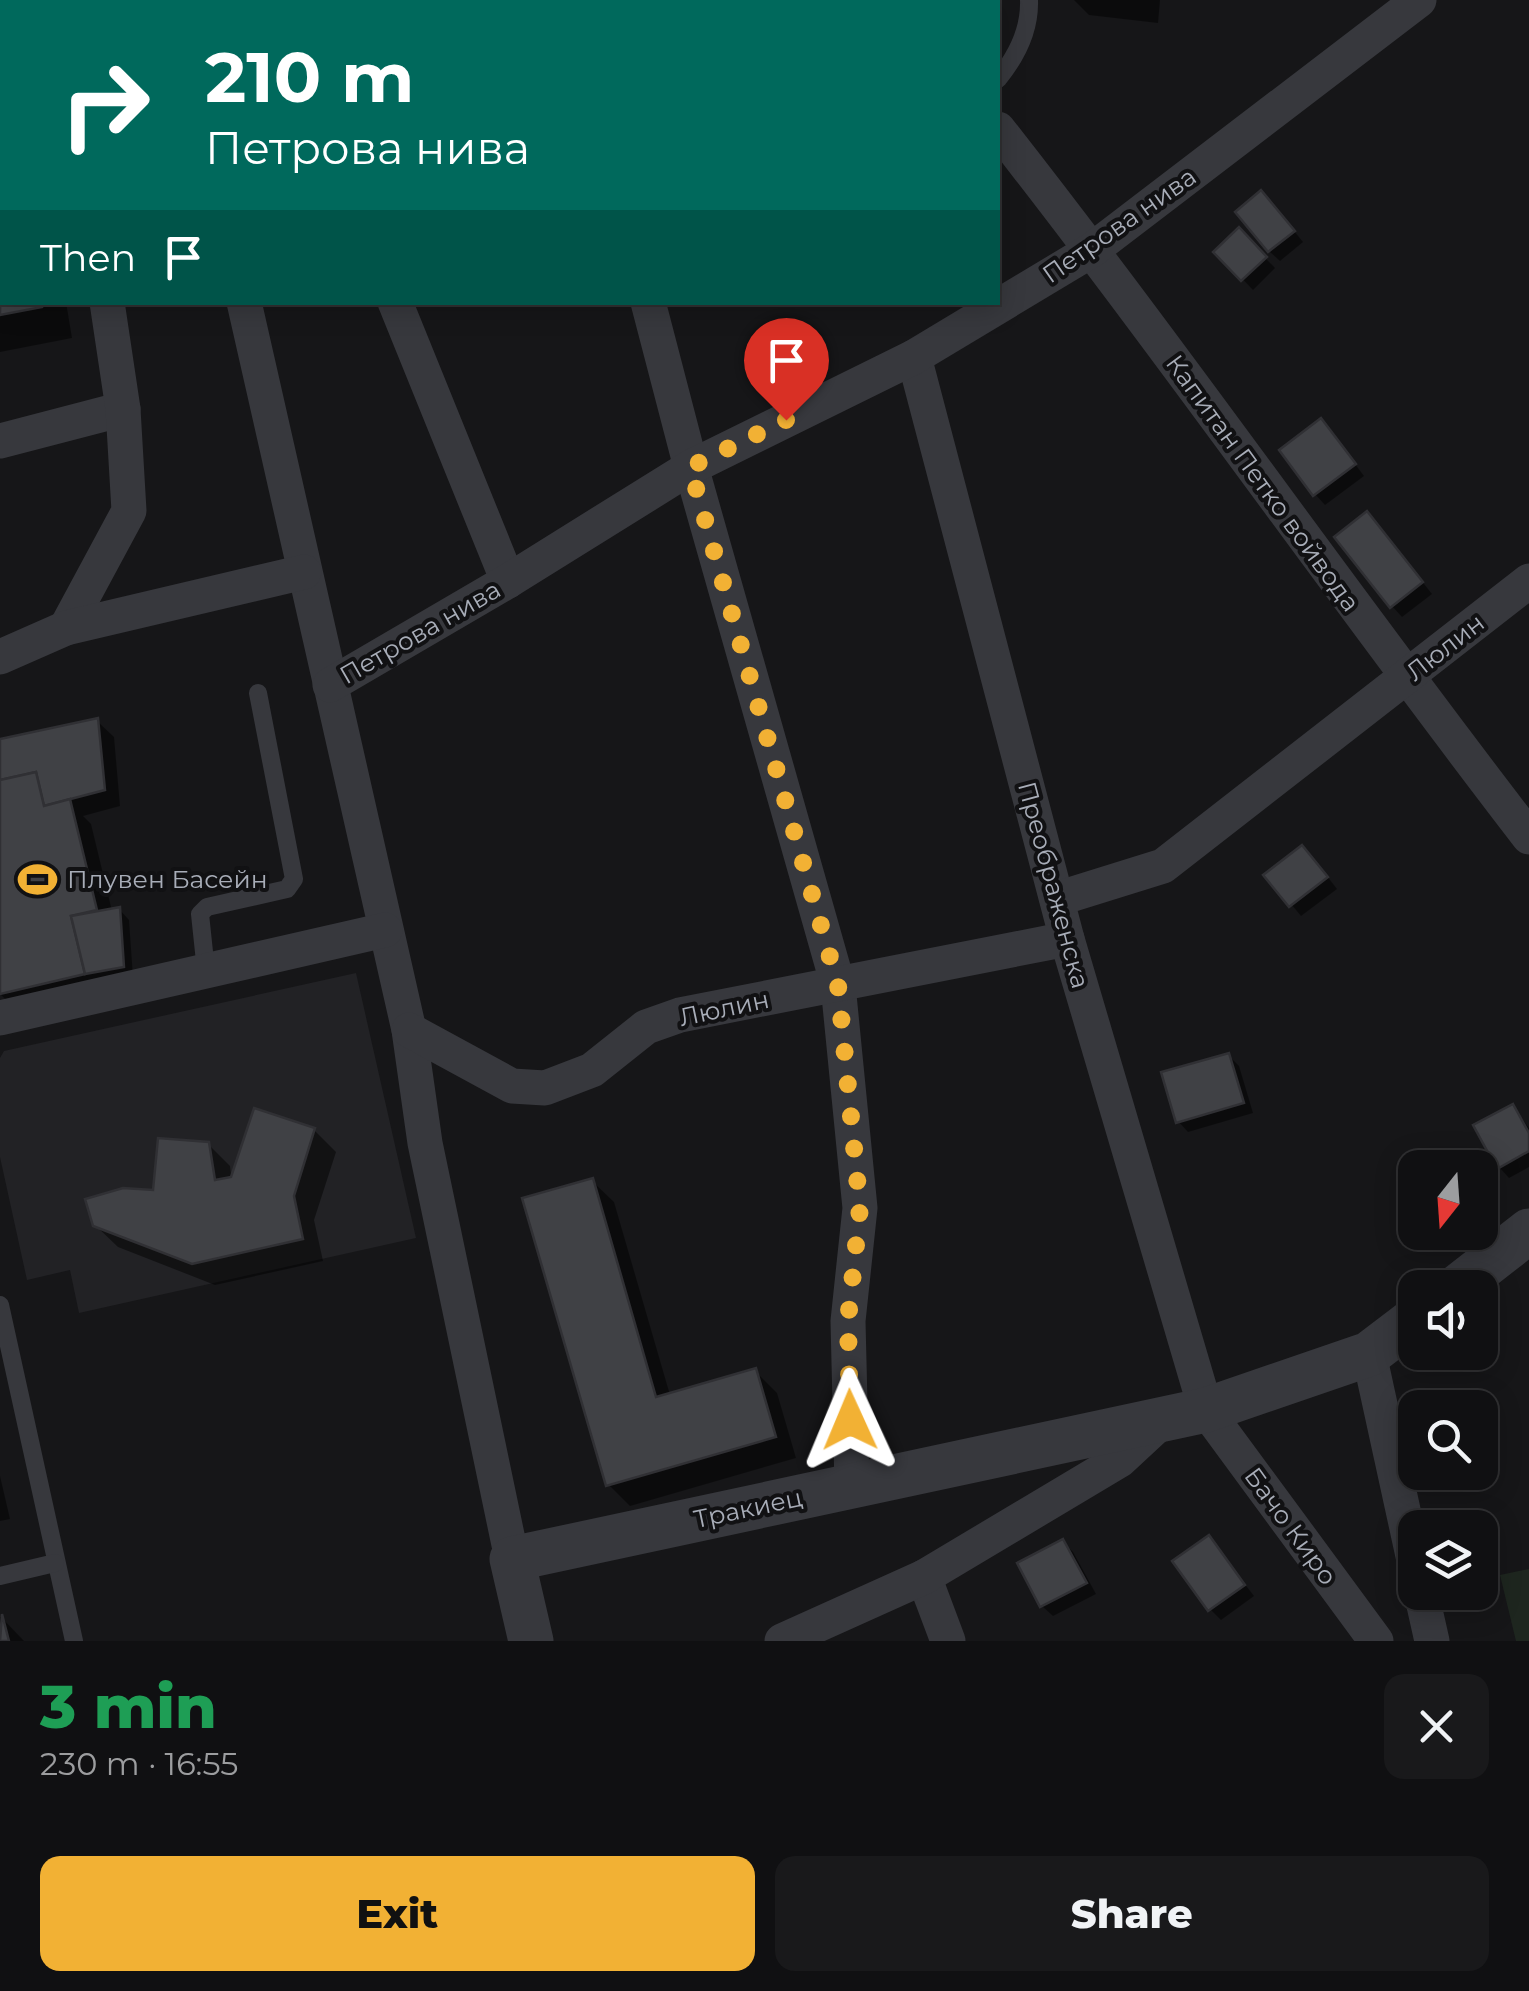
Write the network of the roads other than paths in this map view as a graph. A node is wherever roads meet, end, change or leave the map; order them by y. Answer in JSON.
{"nodes":[{"id":1,"x":1029,"y":0,"type":"edge"},
{"id":2,"x":1419,"y":0,"type":"edge"},
{"id":3,"x":1000,"y":77,"type":"edge"},
{"id":4,"x":1000,"y":132,"type":"edge"},
{"id":5,"x":1092,"y":250,"type":"junction"},
{"id":6,"x":108,"y":305,"type":"edge"},
{"id":7,"x":245,"y":305,"type":"edge"},
{"id":8,"x":396,"y":305,"type":"edge"},
{"id":9,"x":649,"y":305,"type":"edge"},
{"id":10,"x":914,"y":357,"type":"junction"},
{"id":11,"x":123,"y":409,"type":"junction"},
{"id":12,"x":0,"y":441,"type":"edge"},
{"id":13,"x":690,"y":467,"type":"junction"},
{"id":14,"x":304,"y":572,"type":"junction"},
{"id":15,"x":508,"y":581,"type":"junction"},
{"id":16,"x":1529,"y":581,"type":"edge"},
{"id":17,"x":66,"y":628,"type":"junction"},
{"id":18,"x":0,"y":658,"type":"edge"},
{"id":19,"x":1406,"y":678,"type":"junction"},
{"id":20,"x":330,"y":685,"type":"junction"},
{"id":21,"x":258,"y":692,"type":"dead end"},
{"id":22,"x":1529,"y":837,"type":"edge"},
{"id":23,"x":1057,"y":899,"type":"junction"},
{"id":24,"x":385,"y":930,"type":"junction"},
{"id":25,"x":1067,"y":939,"type":"junction"},
{"id":26,"x":206,"y":971,"type":"junction"},
{"id":27,"x":838,"y":985,"type":"junction"},
{"id":28,"x":0,"y":1018,"type":"edge"},
{"id":29,"x":409,"y":1030,"type":"junction"},
{"id":30,"x":1529,"y":1232,"type":"edge"},
{"id":31,"x":1479,"y":1270,"type":"edge"},
{"id":32,"x":0,"y":1305,"type":"edge"},
{"id":33,"x":1398,"y":1332,"type":"edge"},
{"id":34,"x":1369,"y":1354,"type":"junction"},
{"id":35,"x":1206,"y":1410,"type":"junction"},
{"id":36,"x":1162,"y":1421,"type":"junction"},
{"id":37,"x":852,"y":1486,"type":"junction"},
{"id":38,"x":1403,"y":1510,"type":"edge"},
{"id":39,"x":512,"y":1558,"type":"junction"},
{"id":40,"x":55,"y":1563,"type":"junction"},
{"id":41,"x":0,"y":1576,"type":"edge"},
{"id":42,"x":924,"y":1577,"type":"junction"},
{"id":43,"x":1425,"y":1610,"type":"edge"},
{"id":44,"x":74,"y":1641,"type":"edge"},
{"id":45,"x":531,"y":1641,"type":"edge"},
{"id":46,"x":782,"y":1641,"type":"edge"},
{"id":47,"x":948,"y":1641,"type":"edge"},
{"id":48,"x":1376,"y":1641,"type":"edge"},
{"id":49,"x":1432,"y":1641,"type":"edge"}],
"edges":[{"from":1,"to":3,"type":"lane"},
{"from":2,"to":5,"type":"street","name":"Петрова нива"},
{"from":4,"to":5,"type":"street","name":"Капитан Петко войвода"},
{"from":5,"to":10,"type":"street","name":"Петрова нива"},
{"from":5,"to":19,"type":"street","name":"Капитан Петко войвода"},
{"from":6,"to":11,"type":"street"},
{"from":7,"to":14,"type":"street"},
{"from":8,"to":15,"type":"street"},
{"from":9,"to":13,"type":"street"},
{"from":10,"to":13,"type":"street","name":"Петрова нива"},
{"from":10,"to":23,"type":"street","name":"Преображенска"},
{"from":11,"to":12,"type":"street"},
{"from":11,"to":17,"type":"street"},
{"from":13,"to":15,"type":"street","name":"Петрова нива"},
{"from":13,"to":27,"type":"street"},
{"from":14,"to":17,"type":"street"},
{"from":14,"to":20,"type":"street"},
{"from":15,"to":20,"type":"street","name":"Петрова нива"},
{"from":16,"to":19,"type":"street","name":"Люлин"},
{"from":17,"to":18,"type":"street"},
{"from":19,"to":22,"type":"street","name":"Капитан Петко войвода"},
{"from":19,"to":23,"type":"street","name":"Люлин"},
{"from":20,"to":24,"type":"street"},
{"from":21,"to":26,"type":"lane"},
{"from":23,"to":25,"type":"street","name":"Преображенска"},
{"from":24,"to":26,"type":"street"},
{"from":24,"to":29,"type":"street"},
{"from":25,"to":27,"type":"street","name":"Люлин"},
{"from":25,"to":35,"type":"street","name":"Преображенска"},
{"from":26,"to":28,"type":"street"},
{"from":27,"to":29,"type":"street","name":"Люлин"},
{"from":27,"to":37,"type":"street"},
{"from":29,"to":39,"type":"street"},
{"from":30,"to":31,"type":"street"},
{"from":32,"to":40,"type":"lane"},
{"from":33,"to":34,"type":"street","name":"Тракиец"},
{"from":34,"to":35,"type":"street","name":"Тракиец"},
{"from":34,"to":38,"type":"street"},
{"from":35,"to":36,"type":"street","name":"Тракиец"},
{"from":35,"to":48,"type":"street","name":"Бачо Киро"},
{"from":36,"to":37,"type":"street","name":"Тракиец"},
{"from":36,"to":42,"type":"street","name":"Тракиец"},
{"from":37,"to":39,"type":"street","name":"Тракиец"},
{"from":39,"to":45,"type":"street"},
{"from":40,"to":41,"type":"lane"},
{"from":40,"to":44,"type":"lane"},
{"from":42,"to":46,"type":"street","name":"Тракиец"},
{"from":42,"to":47,"type":"street"},
{"from":43,"to":49,"type":"street"}]}
